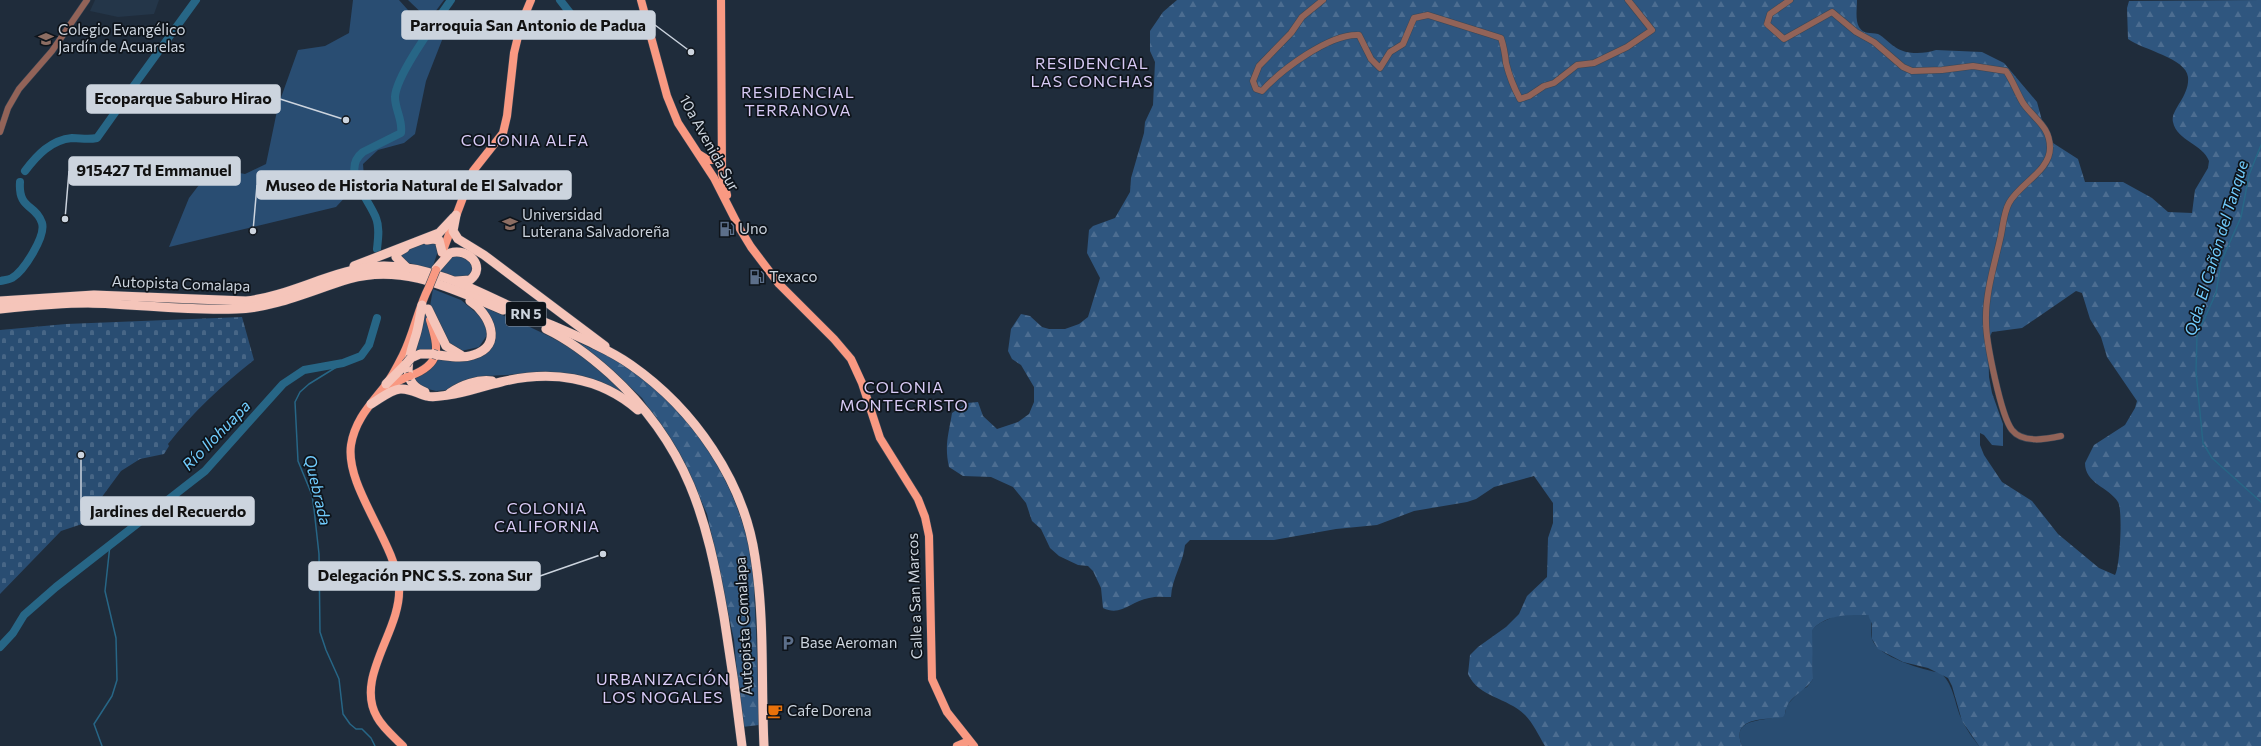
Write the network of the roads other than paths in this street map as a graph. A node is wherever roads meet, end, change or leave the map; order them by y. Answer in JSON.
{"nodes":[{"id":1,"x":87,"y":0,"type":"edge"},
{"id":2,"x":532,"y":0,"type":"edge"},
{"id":3,"x":641,"y":0,"type":"edge"},
{"id":4,"x":721,"y":0,"type":"edge"},
{"id":5,"x":1323,"y":0,"type":"edge"},
{"id":6,"x":1628,"y":0,"type":"edge"},
{"id":7,"x":1790,"y":0,"type":"edge"},
{"id":8,"x":0,"y":132,"type":"edge"},
{"id":9,"x":721,"y":151,"type":"junction"},
{"id":10,"x":700,"y":155,"type":"junction"},
{"id":11,"x":729,"y":206,"type":"junction"},
{"id":12,"x":456,"y":215,"type":"junction"},
{"id":13,"x":442,"y":252,"type":"junction"},
{"id":14,"x":406,"y":267,"type":"junction"},
{"id":15,"x":436,"y":270,"type":"junction"},
{"id":16,"x":317,"y":282,"type":"junction"},
{"id":17,"x":444,"y":282,"type":"junction"},
{"id":18,"x":0,"y":302,"type":"edge"},
{"id":19,"x":425,"y":307,"type":"junction"},
{"id":20,"x":0,"y":309,"type":"edge"},
{"id":21,"x":466,"y":356,"type":"junction"},
{"id":22,"x":630,"y":364,"type":"junction"},
{"id":23,"x":500,"y":382,"type":"junction"},
{"id":24,"x":386,"y":384,"type":"junction"},
{"id":25,"x":490,"y":385,"type":"junction"},
{"id":26,"x":450,"y":393,"type":"junction"},
{"id":27,"x":368,"y":406,"type":"junction"},
{"id":28,"x":2061,"y":436,"type":"dead end"},
{"id":29,"x":669,"y":443,"type":"junction"},
{"id":30,"x":972,"y":743,"type":"edge"},
{"id":31,"x":403,"y":746,"type":"edge"},
{"id":32,"x":742,"y":746,"type":"edge"},
{"id":33,"x":764,"y":746,"type":"edge"},
{"id":34,"x":957,"y":746,"type":"edge"}],
"edges":[{"from":1,"to":8,"type":"street"},
{"from":2,"to":12,"type":"main road"},
{"from":3,"to":10,"type":"main road","name":"10a Avenida Sur"},
{"from":4,"to":9,"type":"main road"},
{"from":5,"to":6,"type":"street"},
{"from":7,"to":28,"type":"street"},
{"from":9,"to":10,"type":"main road"},
{"from":9,"to":11,"type":"main road"},
{"from":10,"to":11,"type":"main road","name":"10a Avenida Sur"},
{"from":11,"to":30,"type":"main road","name":"Calle a San Marcos"},
{"from":12,"to":13,"type":"main road"},
{"from":12,"to":16,"type":"highway"},
{"from":12,"to":22,"type":"highway"},
{"from":13,"to":14,"type":"highway"},
{"from":13,"to":15,"type":"main road"},
{"from":14,"to":16,"type":"highway","name":"Autopista Comalapa","number":"RN 5"},
{"from":14,"to":17,"type":"highway","name":"Autopista Comalapa","number":"RN 5"},
{"from":15,"to":17,"type":"highway"},
{"from":15,"to":19,"type":"main road","bridge":true},
{"from":16,"to":18,"type":"highway","name":"Autopista Comalapa","number":"RN 5"},
{"from":17,"to":20,"type":"highway","name":"Autopista Comalapa","number":"RN 5"},
{"from":17,"to":21,"type":"highway"},
{"from":17,"to":22,"type":"highway","name":"Autopista Comalapa","number":"RN 5"},
{"from":17,"to":29,"type":"highway","name":"Autopista Comalapa","number":"RN 5"},
{"from":19,"to":21,"type":"highway"},
{"from":19,"to":24,"type":"main road"},
{"from":19,"to":26,"type":"highway"},
{"from":19,"to":27,"type":"main road"},
{"from":21,"to":24,"type":"highway"},
{"from":22,"to":33,"type":"highway","name":"Autopista Comalapa","number":"RN 5"},
{"from":23,"to":25,"type":"highway"},
{"from":23,"to":26,"type":"highway"},
{"from":23,"to":29,"type":"highway"},
{"from":24,"to":27,"type":"main road"},
{"from":25,"to":26,"type":"highway"},
{"from":25,"to":27,"type":"highway"},
{"from":27,"to":31,"type":"main road"},
{"from":29,"to":32,"type":"highway","name":"Autopista Comalapa","number":"RN 5"},
{"from":30,"to":34,"type":"main road"}]}
